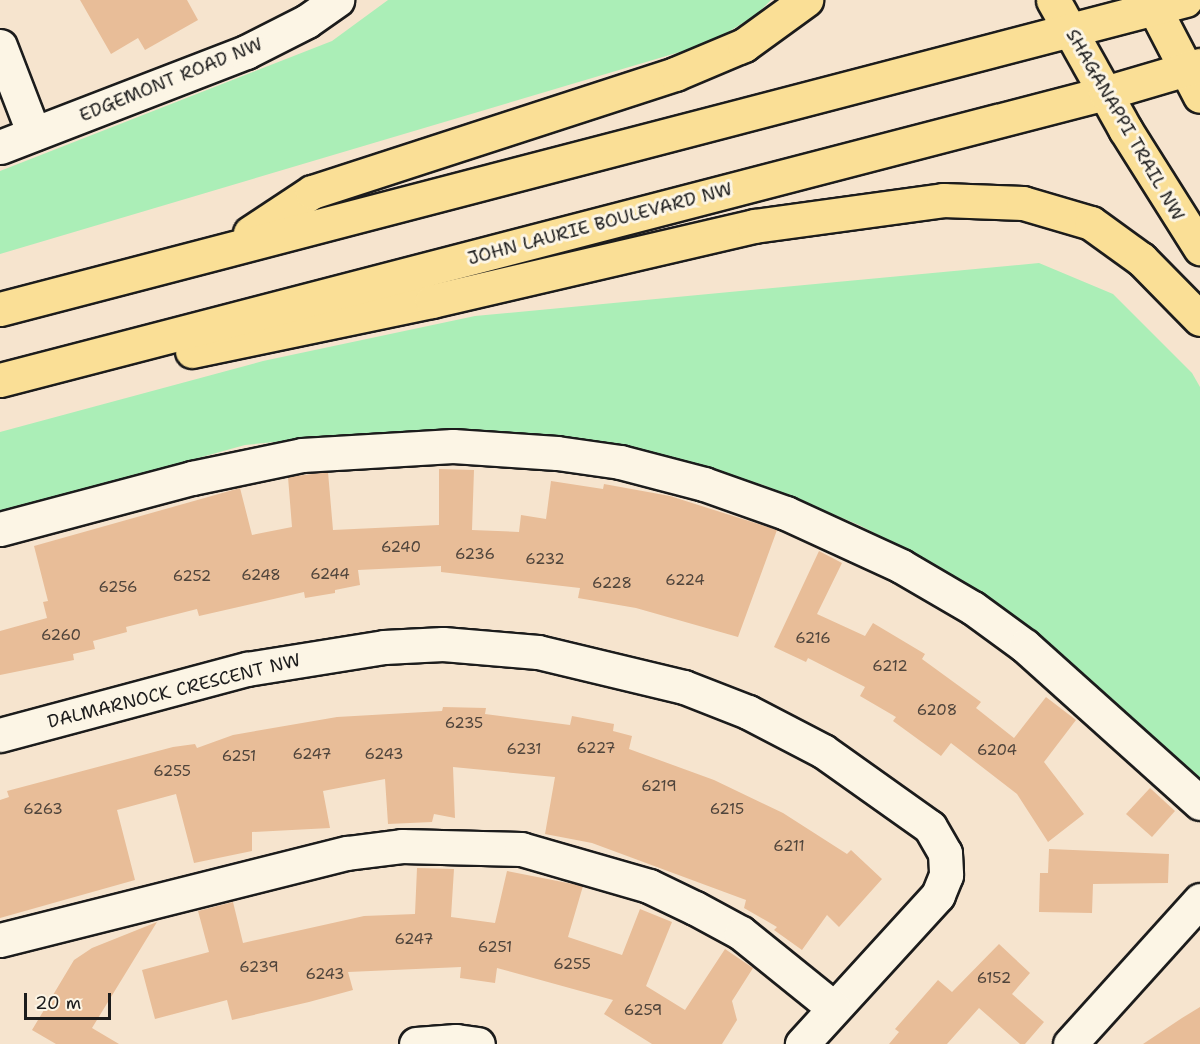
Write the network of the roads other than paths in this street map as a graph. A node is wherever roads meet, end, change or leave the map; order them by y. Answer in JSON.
{"nodes":[{"id":1,"x":337,"y":0,"type":"edge"},
{"id":2,"x":806,"y":0,"type":"edge"},
{"id":3,"x":1053,"y":0,"type":"edge"},
{"id":4,"x":1163,"y":3,"type":"edge"},
{"id":5,"x":1070,"y":32,"type":"junction"},
{"id":6,"x":0,"y":46,"type":"edge"},
{"id":7,"x":1195,"y":77,"type":"edge"},
{"id":8,"x":1105,"y":93,"type":"junction"},
{"id":9,"x":34,"y":134,"type":"junction"},
{"id":10,"x":0,"y":147,"type":"edge"},
{"id":11,"x":227,"y":248,"type":"junction"},
{"id":12,"x":1200,"y":248,"type":"edge"},
{"id":13,"x":0,"y":309,"type":"edge"},
{"id":14,"x":1200,"y":319,"type":"edge"},
{"id":15,"x":45,"y":368,"type":"junction"},
{"id":16,"x":0,"y":380,"type":"edge"},
{"id":17,"x":0,"y":529,"type":"edge"},
{"id":18,"x":0,"y":735,"type":"edge"},
{"id":19,"x":1200,"y":803,"type":"edge"},
{"id":20,"x":1200,"y":900,"type":"edge"},
{"id":21,"x":0,"y":940,"type":"edge"},
{"id":22,"x":834,"y":1008,"type":"junction"},
{"id":23,"x":416,"y":1044,"type":"edge"},
{"id":24,"x":478,"y":1044,"type":"edge"},
{"id":25,"x":802,"y":1044,"type":"edge"},
{"id":26,"x":1070,"y":1044,"type":"edge"}],
"edges":[{"from":1,"to":9,"type":"street","name":"EDGEMONT ROAD NW"},
{"from":2,"to":11,"type":"main road"},
{"from":3,"to":5,"type":"main road","name":"SHAGANAPPI TRAIL NW"},
{"from":4,"to":5,"type":"main road"},
{"from":4,"to":7,"type":"main road"},
{"from":5,"to":8,"type":"main road","name":"SHAGANAPPI TRAIL NW"},
{"from":5,"to":11,"type":"main road"},
{"from":6,"to":9,"type":"street"},
{"from":7,"to":8,"type":"main road","name":"JOHN LAURIE BOULEVARD NW"},
{"from":8,"to":12,"type":"main road","name":"SHAGANAPPI TRAIL NW"},
{"from":8,"to":15,"type":"main road","name":"JOHN LAURIE BOULEVARD NW"},
{"from":9,"to":10,"type":"street","name":"EDGEMONT ROAD NW"},
{"from":11,"to":13,"type":"main road"},
{"from":14,"to":15,"type":"main road"},
{"from":15,"to":16,"type":"main road","name":"JOHN LAURIE BOULEVARD NW"},
{"from":17,"to":19,"type":"street"},
{"from":18,"to":22,"type":"street","name":"DALMARNOCK CRESCENT NW"},
{"from":20,"to":26,"type":"street"},
{"from":21,"to":22,"type":"street"},
{"from":22,"to":25,"type":"street","name":"DALMARNOCK CRESCENT NW"},
{"from":23,"to":24,"type":"street"}]}
